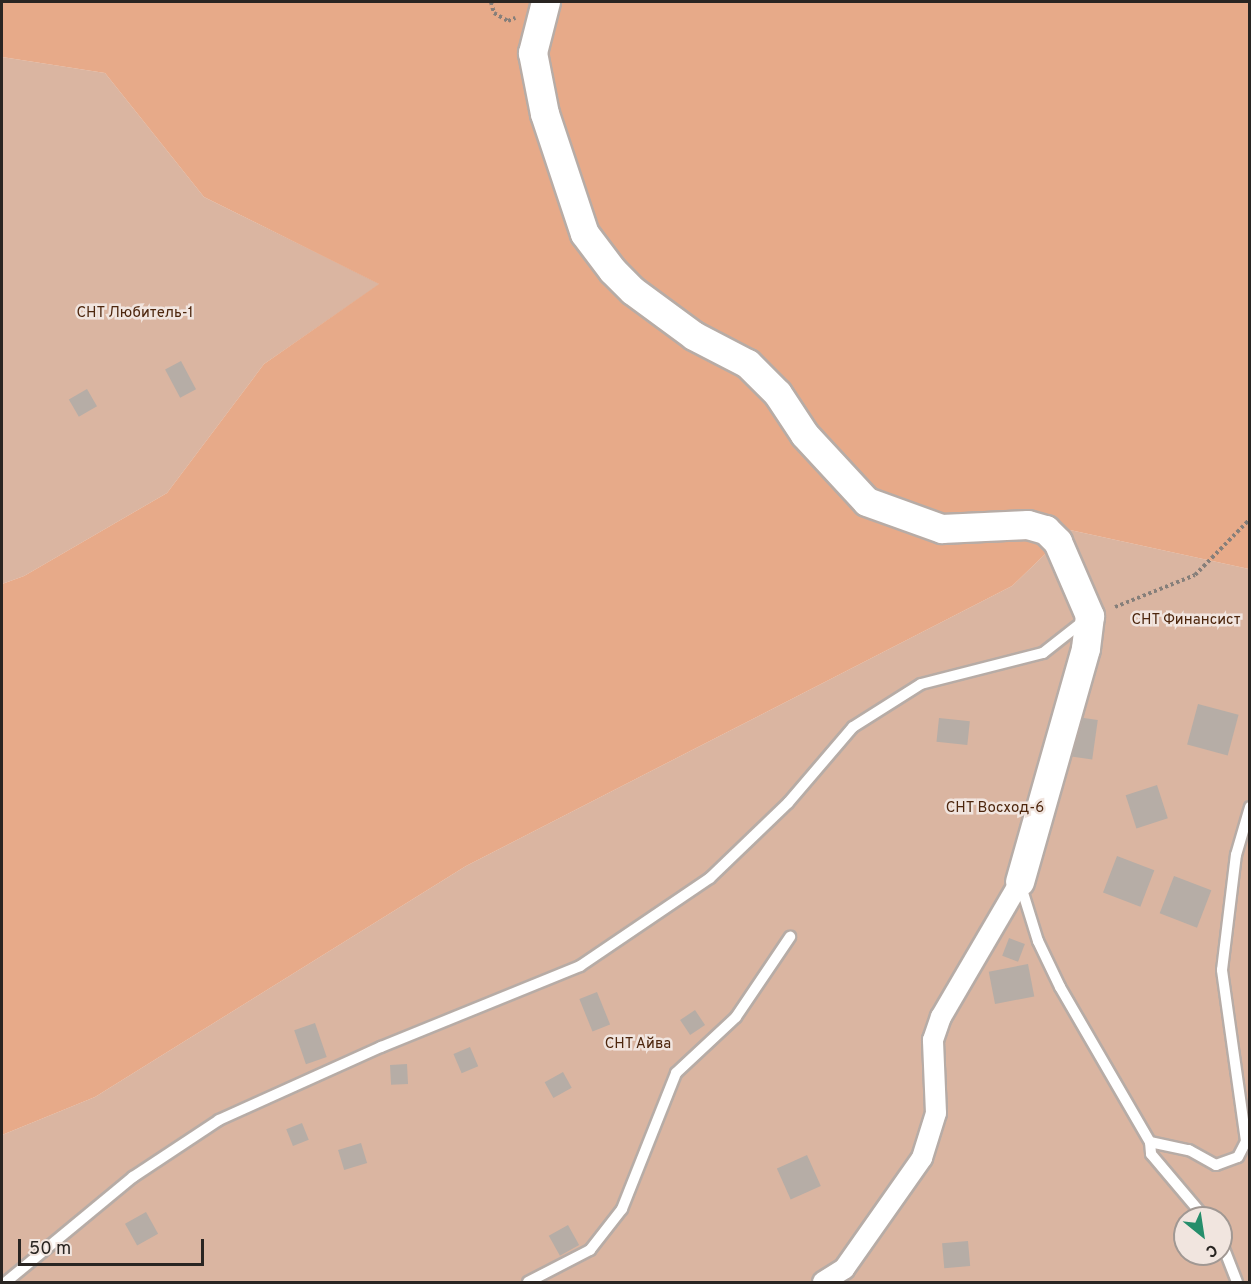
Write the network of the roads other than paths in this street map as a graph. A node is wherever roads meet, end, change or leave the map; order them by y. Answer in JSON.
{"nodes":[{"id":1,"x":546,"y":2,"type":"edge"},
{"id":2,"x":1090,"y":616,"type":"junction"},
{"id":3,"x":1250,"y":807,"type":"edge"},
{"id":4,"x":1020,"y":882,"type":"junction"},
{"id":5,"x":790,"y":937,"type":"dead end"},
{"id":6,"x":1150,"y":1142,"type":"junction"},
{"id":7,"x":1194,"y":1206,"type":"edge"},
{"id":8,"x":1231,"y":1266,"type":"edge"},
{"id":9,"x":6,"y":1282,"type":"edge"},
{"id":10,"x":528,"y":1282,"type":"edge"},
{"id":11,"x":823,"y":1282,"type":"edge"},
{"id":12,"x":1238,"y":1282,"type":"edge"}],
"edges":[{"from":1,"to":2,"type":"street"},
{"from":2,"to":4,"type":"street"},
{"from":2,"to":9,"type":"lane"},
{"from":3,"to":6,"type":"lane"},
{"from":4,"to":6,"type":"lane"},
{"from":4,"to":11,"type":"street"},
{"from":5,"to":10,"type":"lane"},
{"from":6,"to":7,"type":"lane"},
{"from":8,"to":12,"type":"lane"}]}
